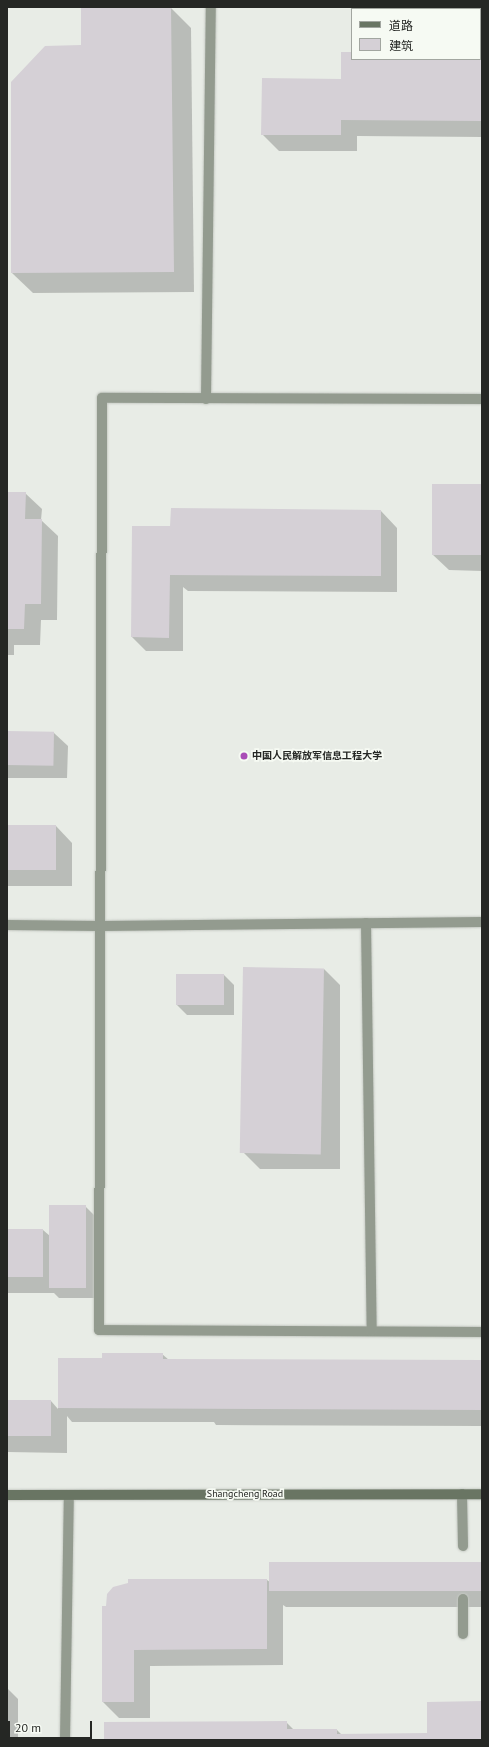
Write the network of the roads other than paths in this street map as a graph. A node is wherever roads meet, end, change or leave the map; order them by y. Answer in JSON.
{"nodes":[{"id":1,"x":212,"y":7,"type":"edge"},
{"id":2,"x":206,"y":399,"type":"junction"},
{"id":3,"x":482,"y":399,"type":"edge"},
{"id":4,"x":482,"y":922,"type":"edge"},
{"id":5,"x":366,"y":923,"type":"junction"},
{"id":6,"x":7,"y":926,"type":"edge"},
{"id":7,"x":101,"y":926,"type":"junction"},
{"id":8,"x":372,"y":1331,"type":"junction"},
{"id":9,"x":482,"y":1332,"type":"edge"},
{"id":10,"x":462,"y":1494,"type":"junction"},
{"id":11,"x":482,"y":1494,"type":"edge"},
{"id":12,"x":7,"y":1495,"type":"edge"},
{"id":13,"x":69,"y":1495,"type":"junction"},
{"id":14,"x":463,"y":1546,"type":"dead end"},
{"id":15,"x":463,"y":1599,"type":"dead end"},
{"id":16,"x":463,"y":1634,"type":"dead end"},
{"id":17,"x":65,"y":1740,"type":"edge"}],
"edges":[{"from":1,"to":2,"type":"street"},
{"from":2,"to":3,"type":"street"},
{"from":2,"to":7,"type":"street"},
{"from":4,"to":5,"type":"street"},
{"from":5,"to":7,"type":"street"},
{"from":5,"to":8,"type":"street"},
{"from":6,"to":7,"type":"street"},
{"from":7,"to":8,"type":"street"},
{"from":8,"to":9,"type":"street"},
{"from":10,"to":11,"type":"street","name":"Shangcheng Road"},
{"from":10,"to":13,"type":"street","name":"Shangcheng Road"},
{"from":10,"to":14,"type":"street"},
{"from":12,"to":13,"type":"street","name":"Shangcheng Road"},
{"from":13,"to":17,"type":"street"},
{"from":15,"to":16,"type":"street"}]}
